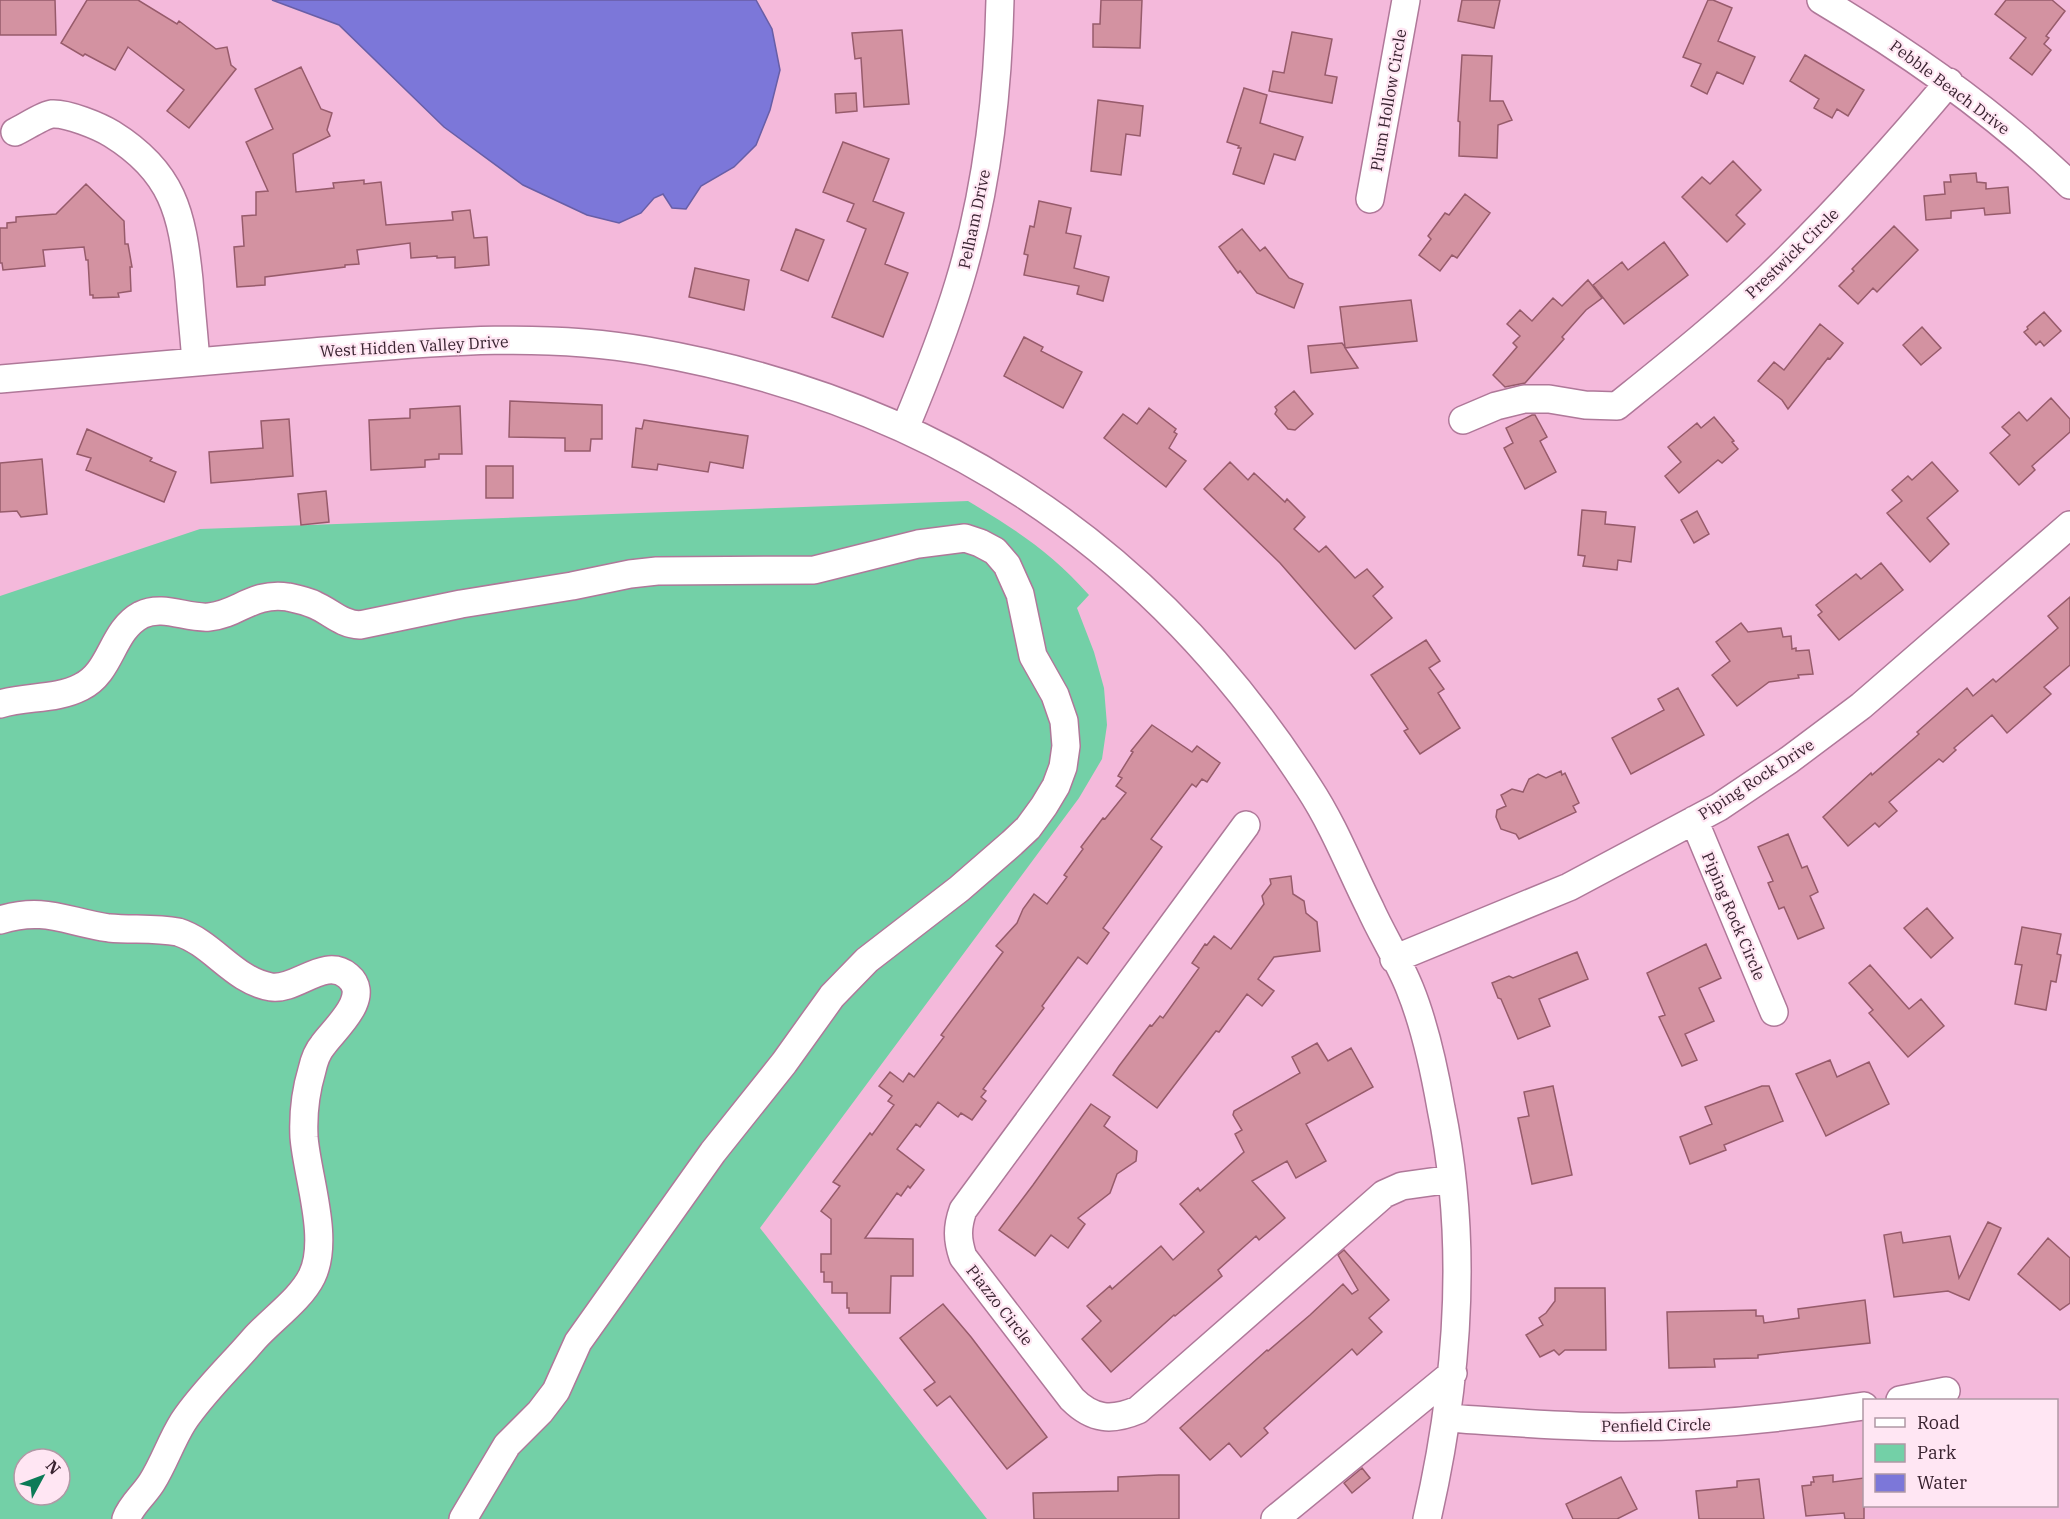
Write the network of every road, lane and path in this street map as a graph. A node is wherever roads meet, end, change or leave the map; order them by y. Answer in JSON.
{"nodes":[{"id":1,"x":1000,"y":0,"type":"edge"},
{"id":2,"x":1406,"y":0,"type":"edge"},
{"id":3,"x":1821,"y":0,"type":"edge"},
{"id":4,"x":1949,"y":82,"type":"junction"},
{"id":5,"x":15,"y":132,"type":"dead end"},
{"id":6,"x":2070,"y":185,"type":"edge"},
{"id":7,"x":1370,"y":200,"type":"dead end"},
{"id":8,"x":196,"y":362,"type":"junction"},
{"id":9,"x":0,"y":379,"type":"edge"},
{"id":10,"x":1463,"y":420,"type":"dead end"},
{"id":11,"x":905,"y":428,"type":"junction"},
{"id":12,"x":2070,"y":525,"type":"edge"},
{"id":13,"x":0,"y":704,"type":"edge"},
{"id":14,"x":1694,"y":820,"type":"junction"},
{"id":15,"x":1246,"y":825,"type":"dead end"},
{"id":16,"x":0,"y":920,"type":"edge"},
{"id":17,"x":1394,"y":959,"type":"junction"},
{"id":18,"x":1774,"y":1012,"type":"dead end"},
{"id":19,"x":1452,"y":1179,"type":"junction"},
{"id":20,"x":1453,"y":1373,"type":"junction"},
{"id":21,"x":1946,"y":1391,"type":"dead end"},
{"id":22,"x":1909,"y":1399,"type":"edge"},
{"id":23,"x":1863,"y":1406,"type":"edge"},
{"id":24,"x":1447,"y":1418,"type":"junction"},
{"id":25,"x":126,"y":1519,"type":"edge"},
{"id":26,"x":463,"y":1519,"type":"edge"},
{"id":27,"x":1275,"y":1519,"type":"edge"},
{"id":28,"x":1427,"y":1519,"type":"edge"}],
"edges":[{"from":1,"to":11,"type":"street","name":"Pelham Drive"},
{"from":2,"to":7,"type":"street","name":"Plum Hollow Circle"},
{"from":3,"to":4,"type":"street","name":"Pebble Beach Drive"},
{"from":4,"to":6,"type":"street","name":"Pebble Beach Drive"},
{"from":4,"to":10,"type":"street","name":"Prestwick Circle"},
{"from":5,"to":8,"type":"street"},
{"from":8,"to":9,"type":"street","name":"West Hidden Valley Drive"},
{"from":8,"to":11,"type":"street","name":"West Hidden Valley Drive"},
{"from":11,"to":17,"type":"street","name":"West Hidden Valley Drive"},
{"from":12,"to":14,"type":"street","name":"Piping Rock Drive"},
{"from":13,"to":26,"type":"street"},
{"from":14,"to":17,"type":"street","name":"Piping Rock Drive"},
{"from":14,"to":18,"type":"street","name":"Piping Rock Circle"},
{"from":15,"to":19,"type":"street","name":"Piazzo Circle"},
{"from":16,"to":25,"type":"street"},
{"from":17,"to":19,"type":"street","name":"West Hidden Valley Drive"},
{"from":19,"to":20,"type":"street","name":"West Hidden Valley Drive"},
{"from":20,"to":24,"type":"street","name":"West Hidden Valley Drive"},
{"from":20,"to":27,"type":"street"},
{"from":21,"to":22,"type":"street"},
{"from":23,"to":24,"type":"street","name":"Penfield Circle"},
{"from":24,"to":28,"type":"street","name":"West Hidden Valley Drive"}]}
